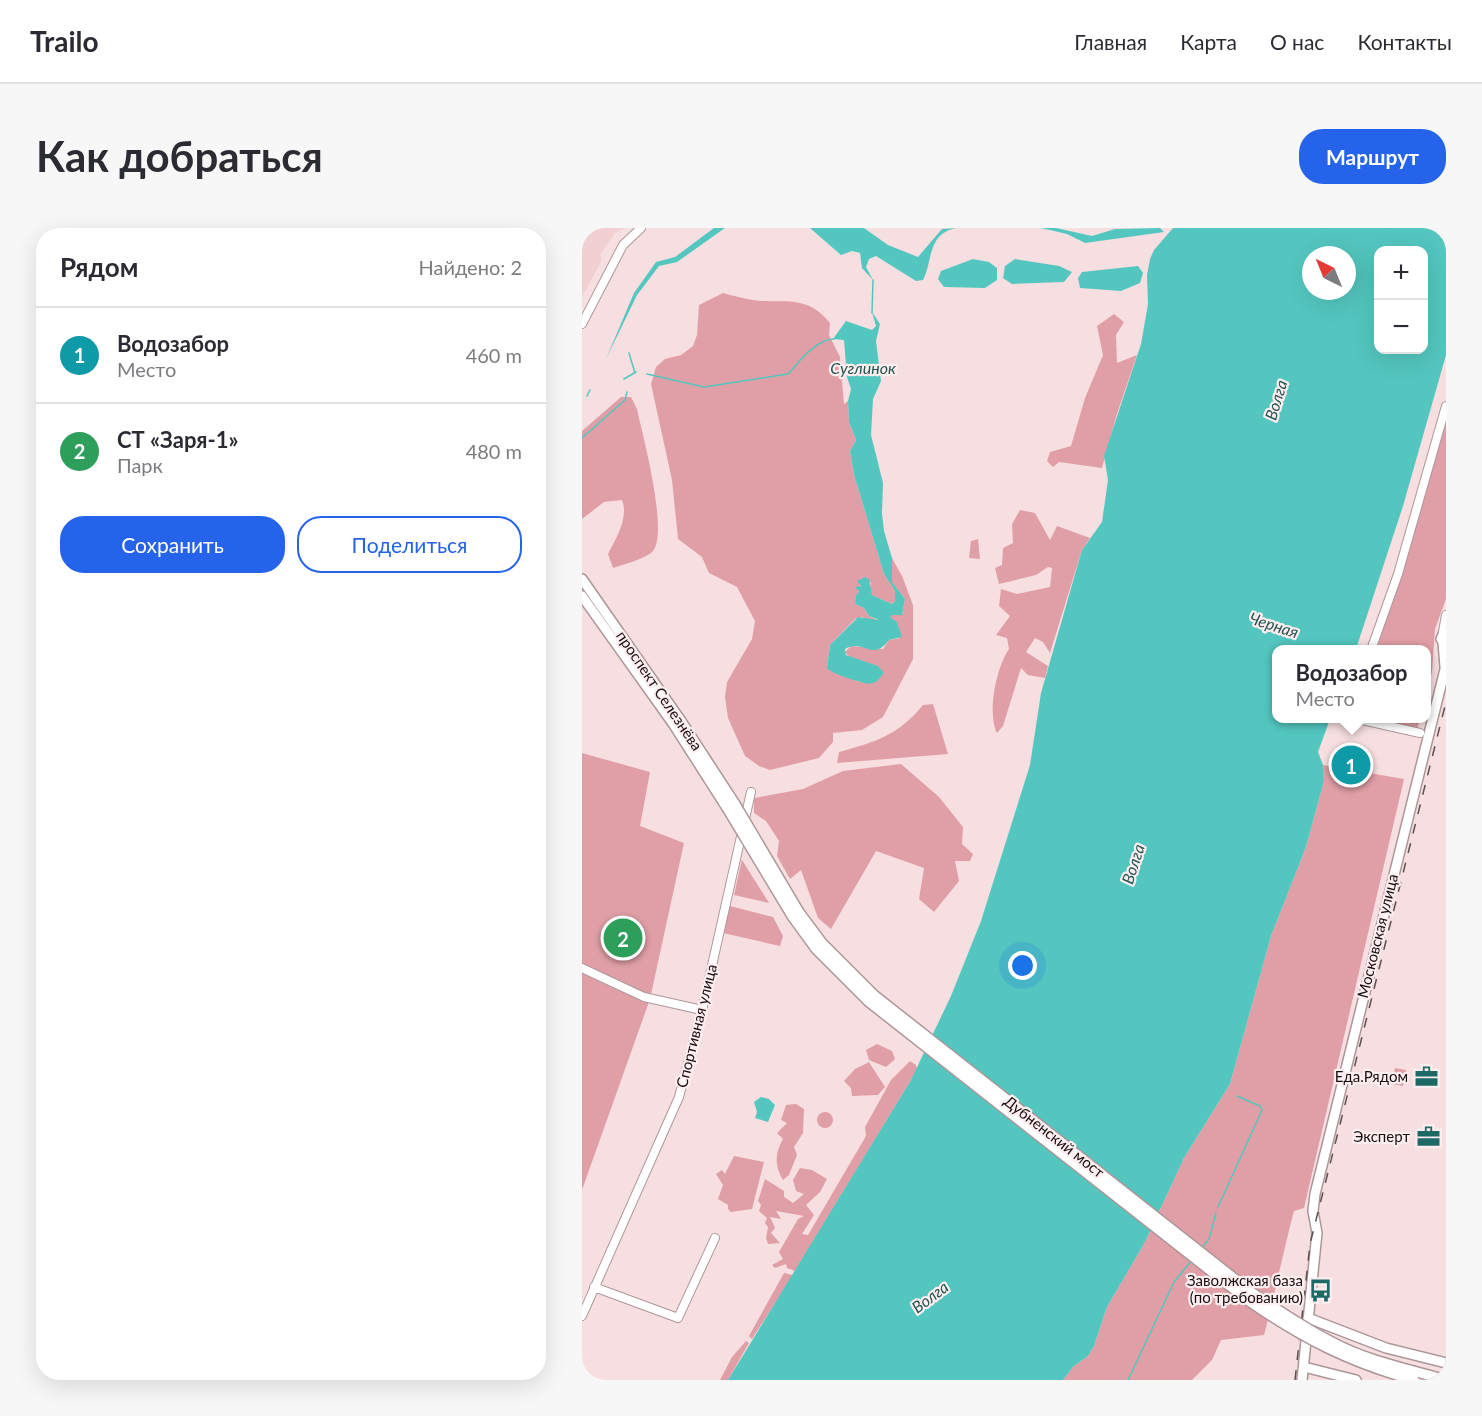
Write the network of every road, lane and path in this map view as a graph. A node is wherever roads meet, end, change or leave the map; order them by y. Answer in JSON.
{"nodes":[{"id":1,"x":641,"y":228,"type":"edge"},
{"id":2,"x":582,"y":324,"type":"edge"},
{"id":3,"x":1446,"y":406,"type":"edge"},
{"id":4,"x":582,"y":579,"type":"edge"},
{"id":5,"x":582,"y":596,"type":"edge"},
{"id":6,"x":1446,"y":615,"type":"edge"},
{"id":7,"x":1444,"y":630,"type":"edge"},
{"id":8,"x":1444,"y":644,"type":"edge"},
{"id":9,"x":1373,"y":645,"type":"edge"},
{"id":10,"x":1445,"y":666,"type":"edge"},
{"id":11,"x":1379,"y":723,"type":"edge"},
{"id":12,"x":1420,"y":733,"type":"dead end"},
{"id":13,"x":751,"y":792,"type":"dead end"},
{"id":14,"x":731,"y":806,"type":"junction"},
{"id":15,"x":582,"y":968,"type":"edge"},
{"id":16,"x":702,"y":1010,"type":"junction"},
{"id":17,"x":716,"y":1238,"type":"dead end"},
{"id":18,"x":594,"y":1287,"type":"junction"},
{"id":19,"x":582,"y":1316,"type":"edge"},
{"id":20,"x":1308,"y":1318,"type":"junction"},
{"id":21,"x":1305,"y":1356,"type":"junction"},
{"id":22,"x":1446,"y":1363,"type":"edge"},
{"id":23,"x":1308,"y":1368,"type":"junction"},
{"id":24,"x":1302,"y":1380,"type":"edge"},
{"id":25,"x":1307,"y":1380,"type":"edge"},
{"id":26,"x":1356,"y":1380,"type":"edge"},
{"id":27,"x":1414,"y":1380,"type":"edge"},
{"id":28,"x":1446,"y":1380,"type":"edge"}],
"edges":[{"from":1,"to":2,"type":"street"},
{"from":3,"to":9,"type":"street"},
{"from":4,"to":14,"type":"main road","name":"проспект Селезнёва"},
{"from":5,"to":14,"type":"main road","name":"проспект Селезнёва"},
{"from":6,"to":7,"type":"street"},
{"from":7,"to":8,"type":"main road","name":"Московская улица"},
{"from":8,"to":10,"type":"main road","name":"Московская улица"},
{"from":10,"to":20,"type":"main road","name":"Московская улица"},
{"from":11,"to":12,"type":"street"},
{"from":13,"to":16,"type":"street","name":"Спортивная улица"},
{"from":14,"to":27,"type":"main road","name":"Дубненский мост","bridge":true},
{"from":14,"to":28,"type":"main road","name":"Дубненский мост","bridge":true},
{"from":15,"to":16,"type":"street"},
{"from":16,"to":18,"type":"street","name":"Спортивная улица"},
{"from":17,"to":18,"type":"street"},
{"from":18,"to":19,"type":"street","name":"Спортивная улица"},
{"from":20,"to":21,"type":"main road"},
{"from":20,"to":22,"type":"main road"},
{"from":21,"to":23,"type":"main road"},
{"from":21,"to":24,"type":"main road"},
{"from":23,"to":25,"type":"main road"},
{"from":23,"to":26,"type":"main road"}]}
